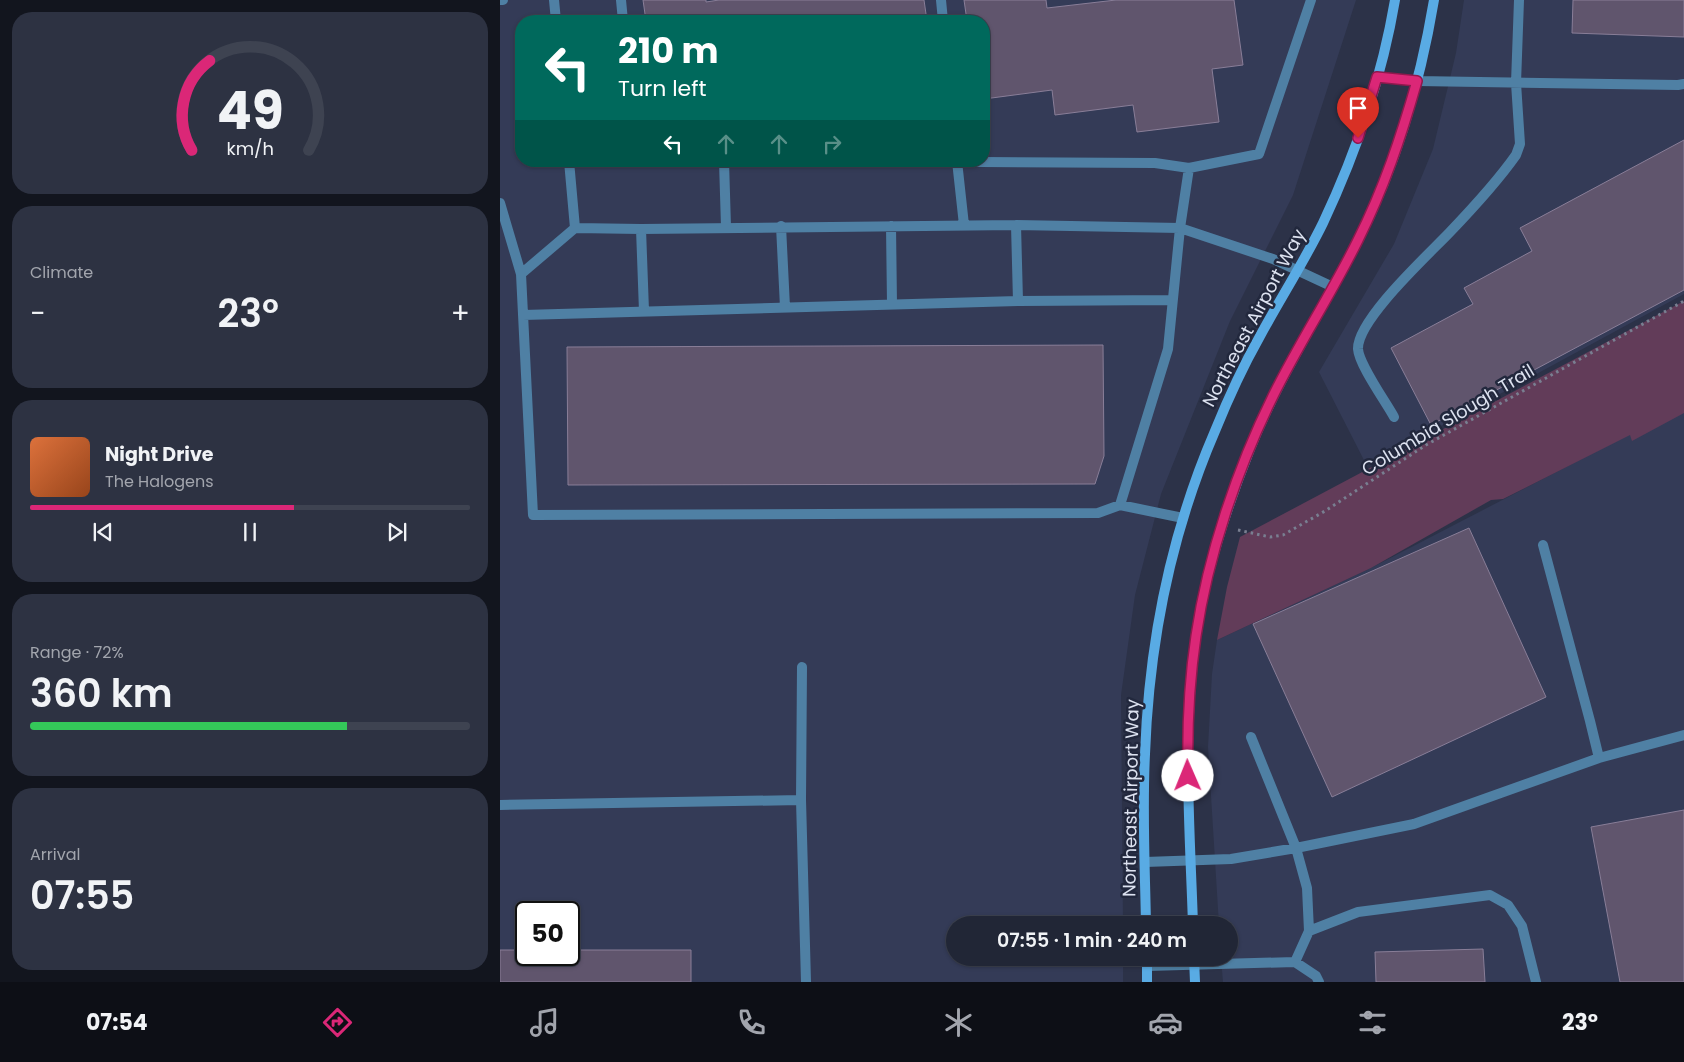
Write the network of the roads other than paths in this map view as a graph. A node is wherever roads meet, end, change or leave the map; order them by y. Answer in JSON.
{"nodes":[{"id":1,"x":554,"y":0,"type":"edge"},
{"id":2,"x":621,"y":0,"type":"edge"},
{"id":3,"x":941,"y":0,"type":"edge"},
{"id":4,"x":1311,"y":0,"type":"edge"},
{"id":5,"x":1395,"y":0,"type":"edge"},
{"id":6,"x":1434,"y":0,"type":"edge"},
{"id":7,"x":1518,"y":0,"type":"edge"},
{"id":8,"x":555,"y":15,"type":"edge"},
{"id":9,"x":622,"y":15,"type":"edge"},
{"id":10,"x":942,"y":15,"type":"edge"},
{"id":11,"x":1377,"y":77,"type":"junction"},
{"id":12,"x":1417,"y":81,"type":"junction"},
{"id":13,"x":1516,"y":83,"type":"junction"},
{"id":14,"x":1684,"y":84,"type":"edge"},
{"id":15,"x":990,"y":162,"type":"edge"},
{"id":16,"x":570,"y":167,"type":"edge"},
{"id":17,"x":724,"y":167,"type":"edge"},
{"id":18,"x":958,"y":167,"type":"edge"},
{"id":19,"x":1189,"y":168,"type":"junction"},
{"id":20,"x":500,"y":203,"type":"edge"},
{"id":21,"x":964,"y":225,"type":"junction"},
{"id":22,"x":1016,"y":225,"type":"junction"},
{"id":23,"x":781,"y":226,"type":"junction"},
{"id":24,"x":891,"y":226,"type":"junction"},
{"id":25,"x":726,"y":227,"type":"junction"},
{"id":26,"x":575,"y":228,"type":"junction"},
{"id":27,"x":1180,"y":228,"type":"junction"},
{"id":28,"x":641,"y":229,"type":"junction"},
{"id":29,"x":1297,"y":270,"type":"junction"},
{"id":30,"x":521,"y":274,"type":"junction"},
{"id":31,"x":1333,"y":287,"type":"junction"},
{"id":32,"x":1172,"y":300,"type":"junction"},
{"id":33,"x":1018,"y":301,"type":"junction"},
{"id":34,"x":892,"y":304,"type":"junction"},
{"id":35,"x":785,"y":308,"type":"junction"},
{"id":36,"x":644,"y":311,"type":"junction"},
{"id":37,"x":523,"y":314,"type":"junction"},
{"id":38,"x":1394,"y":417,"type":"dead end"},
{"id":39,"x":1120,"y":506,"type":"junction"},
{"id":40,"x":1183,"y":518,"type":"junction"},
{"id":41,"x":1543,"y":545,"type":"dead end"},
{"id":42,"x":802,"y":667,"type":"dead end"},
{"id":43,"x":1684,"y":735,"type":"edge"},
{"id":44,"x":1251,"y":737,"type":"dead end"},
{"id":45,"x":1599,"y":758,"type":"junction"},
{"id":46,"x":801,"y":800,"type":"junction"},
{"id":47,"x":500,"y":805,"type":"edge"},
{"id":48,"x":1296,"y":848,"type":"junction"},
{"id":49,"x":1191,"y":860,"type":"junction"},
{"id":50,"x":1145,"y":862,"type":"junction"},
{"id":51,"x":1146,"y":916,"type":"edge"},
{"id":52,"x":1193,"y":916,"type":"edge"},
{"id":53,"x":1309,"y":931,"type":"junction"},
{"id":54,"x":1238,"y":962,"type":"edge"},
{"id":55,"x":1294,"y":962,"type":"junction"},
{"id":56,"x":1147,"y":966,"type":"edge"},
{"id":57,"x":1194,"y":966,"type":"edge"},
{"id":58,"x":806,"y":982,"type":"edge"},
{"id":59,"x":1147,"y":982,"type":"edge"},
{"id":60,"x":1195,"y":982,"type":"edge"},
{"id":61,"x":1320,"y":982,"type":"edge"},
{"id":62,"x":1536,"y":982,"type":"edge"}],
"edges":[{"from":1,"to":8,"type":"lane"},
{"from":2,"to":9,"type":"lane"},
{"from":3,"to":10,"type":"lane"},
{"from":4,"to":19,"type":"lane"},
{"from":5,"to":11,"type":"main road","name":"Northeast Airport Way"},
{"from":6,"to":12,"type":"main road"},
{"from":7,"to":13,"type":"lane"},
{"from":11,"to":12,"type":"lane"},
{"from":11,"to":29,"type":"main road","name":"Northeast Airport Way"},
{"from":12,"to":13,"type":"lane"},
{"from":12,"to":31,"type":"main road"},
{"from":13,"to":14,"type":"lane"},
{"from":13,"to":38,"type":"lane"},
{"from":15,"to":19,"type":"lane"},
{"from":16,"to":26,"type":"lane"},
{"from":17,"to":25,"type":"lane"},
{"from":18,"to":21,"type":"lane"},
{"from":19,"to":27,"type":"lane"},
{"from":20,"to":30,"type":"lane"},
{"from":21,"to":22,"type":"lane"},
{"from":21,"to":24,"type":"lane"},
{"from":22,"to":27,"type":"lane"},
{"from":22,"to":33,"type":"lane"},
{"from":23,"to":24,"type":"lane"},
{"from":23,"to":25,"type":"lane"},
{"from":23,"to":35,"type":"lane"},
{"from":24,"to":34,"type":"lane"},
{"from":25,"to":28,"type":"lane"},
{"from":26,"to":28,"type":"lane"},
{"from":26,"to":30,"type":"lane"},
{"from":27,"to":29,"type":"lane"},
{"from":27,"to":32,"type":"lane"},
{"from":28,"to":36,"type":"lane"},
{"from":29,"to":31,"type":"lane"},
{"from":29,"to":40,"type":"main road","name":"Northeast Airport Way"},
{"from":30,"to":37,"type":"lane"},
{"from":31,"to":49,"type":"main road"},
{"from":32,"to":33,"type":"lane"},
{"from":32,"to":39,"type":"lane"},
{"from":33,"to":34,"type":"lane"},
{"from":34,"to":35,"type":"lane"},
{"from":35,"to":36,"type":"lane"},
{"from":36,"to":37,"type":"lane"},
{"from":37,"to":39,"type":"lane"},
{"from":39,"to":40,"type":"lane"},
{"from":40,"to":50,"type":"main road","name":"Northeast Airport Way"},
{"from":41,"to":45,"type":"lane"},
{"from":42,"to":46,"type":"lane"},
{"from":43,"to":45,"type":"lane"},
{"from":44,"to":48,"type":"lane"},
{"from":45,"to":48,"type":"lane"},
{"from":46,"to":47,"type":"lane"},
{"from":46,"to":58,"type":"lane"},
{"from":48,"to":49,"type":"lane"},
{"from":48,"to":53,"type":"lane"},
{"from":49,"to":50,"type":"lane"},
{"from":49,"to":52,"type":"main road"},
{"from":50,"to":51,"type":"main road","name":"Northeast Airport Way"},
{"from":53,"to":55,"type":"lane"},
{"from":53,"to":62,"type":"lane"},
{"from":54,"to":55,"type":"lane"},
{"from":55,"to":61,"type":"lane"},
{"from":56,"to":59,"type":"main road"},
{"from":57,"to":60,"type":"main road"}]}
